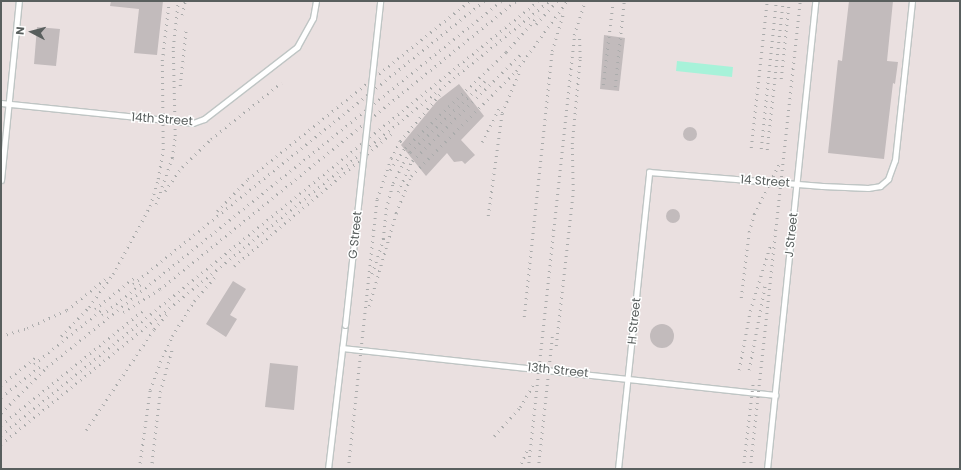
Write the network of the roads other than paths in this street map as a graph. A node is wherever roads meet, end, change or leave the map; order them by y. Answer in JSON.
{"nodes":[{"id":1,"x":19,"y":1,"type":"edge"},
{"id":2,"x":316,"y":1,"type":"edge"},
{"id":3,"x":380,"y":1,"type":"edge"},
{"id":4,"x":815,"y":1,"type":"edge"},
{"id":5,"x":912,"y":1,"type":"edge"},
{"id":6,"x":1,"y":103,"type":"edge"},
{"id":7,"x":8,"y":104,"type":"junction"},
{"id":8,"x":649,"y":172,"type":"joint"},
{"id":9,"x":1,"y":180,"type":"edge"},
{"id":10,"x":796,"y":183,"type":"junction"},
{"id":11,"x":342,"y":348,"type":"junction"},
{"id":12,"x":628,"y":378,"type":"junction"},
{"id":13,"x":775,"y":395,"type":"junction"},
{"id":14,"x":328,"y":469,"type":"edge"},
{"id":15,"x":618,"y":469,"type":"edge"},
{"id":16,"x":767,"y":469,"type":"edge"}],
"edges":[{"from":1,"to":7,"type":"lane"},
{"from":2,"to":7,"type":"lane","name":"14th Street"},
{"from":3,"to":11,"type":"lane","name":"G Street","bridge":true},
{"from":4,"to":10,"type":"lane","name":"J Street"},
{"from":5,"to":10,"type":"lane","name":"14 Street"},
{"from":6,"to":7,"type":"lane","name":"14th Street"},
{"from":7,"to":9,"type":"lane"},
{"from":8,"to":10,"type":"lane","name":"14 Street"},
{"from":8,"to":12,"type":"lane","name":"H Street"},
{"from":10,"to":13,"type":"lane","name":"J Street"},
{"from":11,"to":12,"type":"lane","name":"13th Street"},
{"from":11,"to":14,"type":"lane","name":"G Street"},
{"from":12,"to":13,"type":"lane","name":"13th Street"},
{"from":12,"to":15,"type":"lane","name":"H Street"},
{"from":13,"to":16,"type":"lane","name":"J Street"}]}
